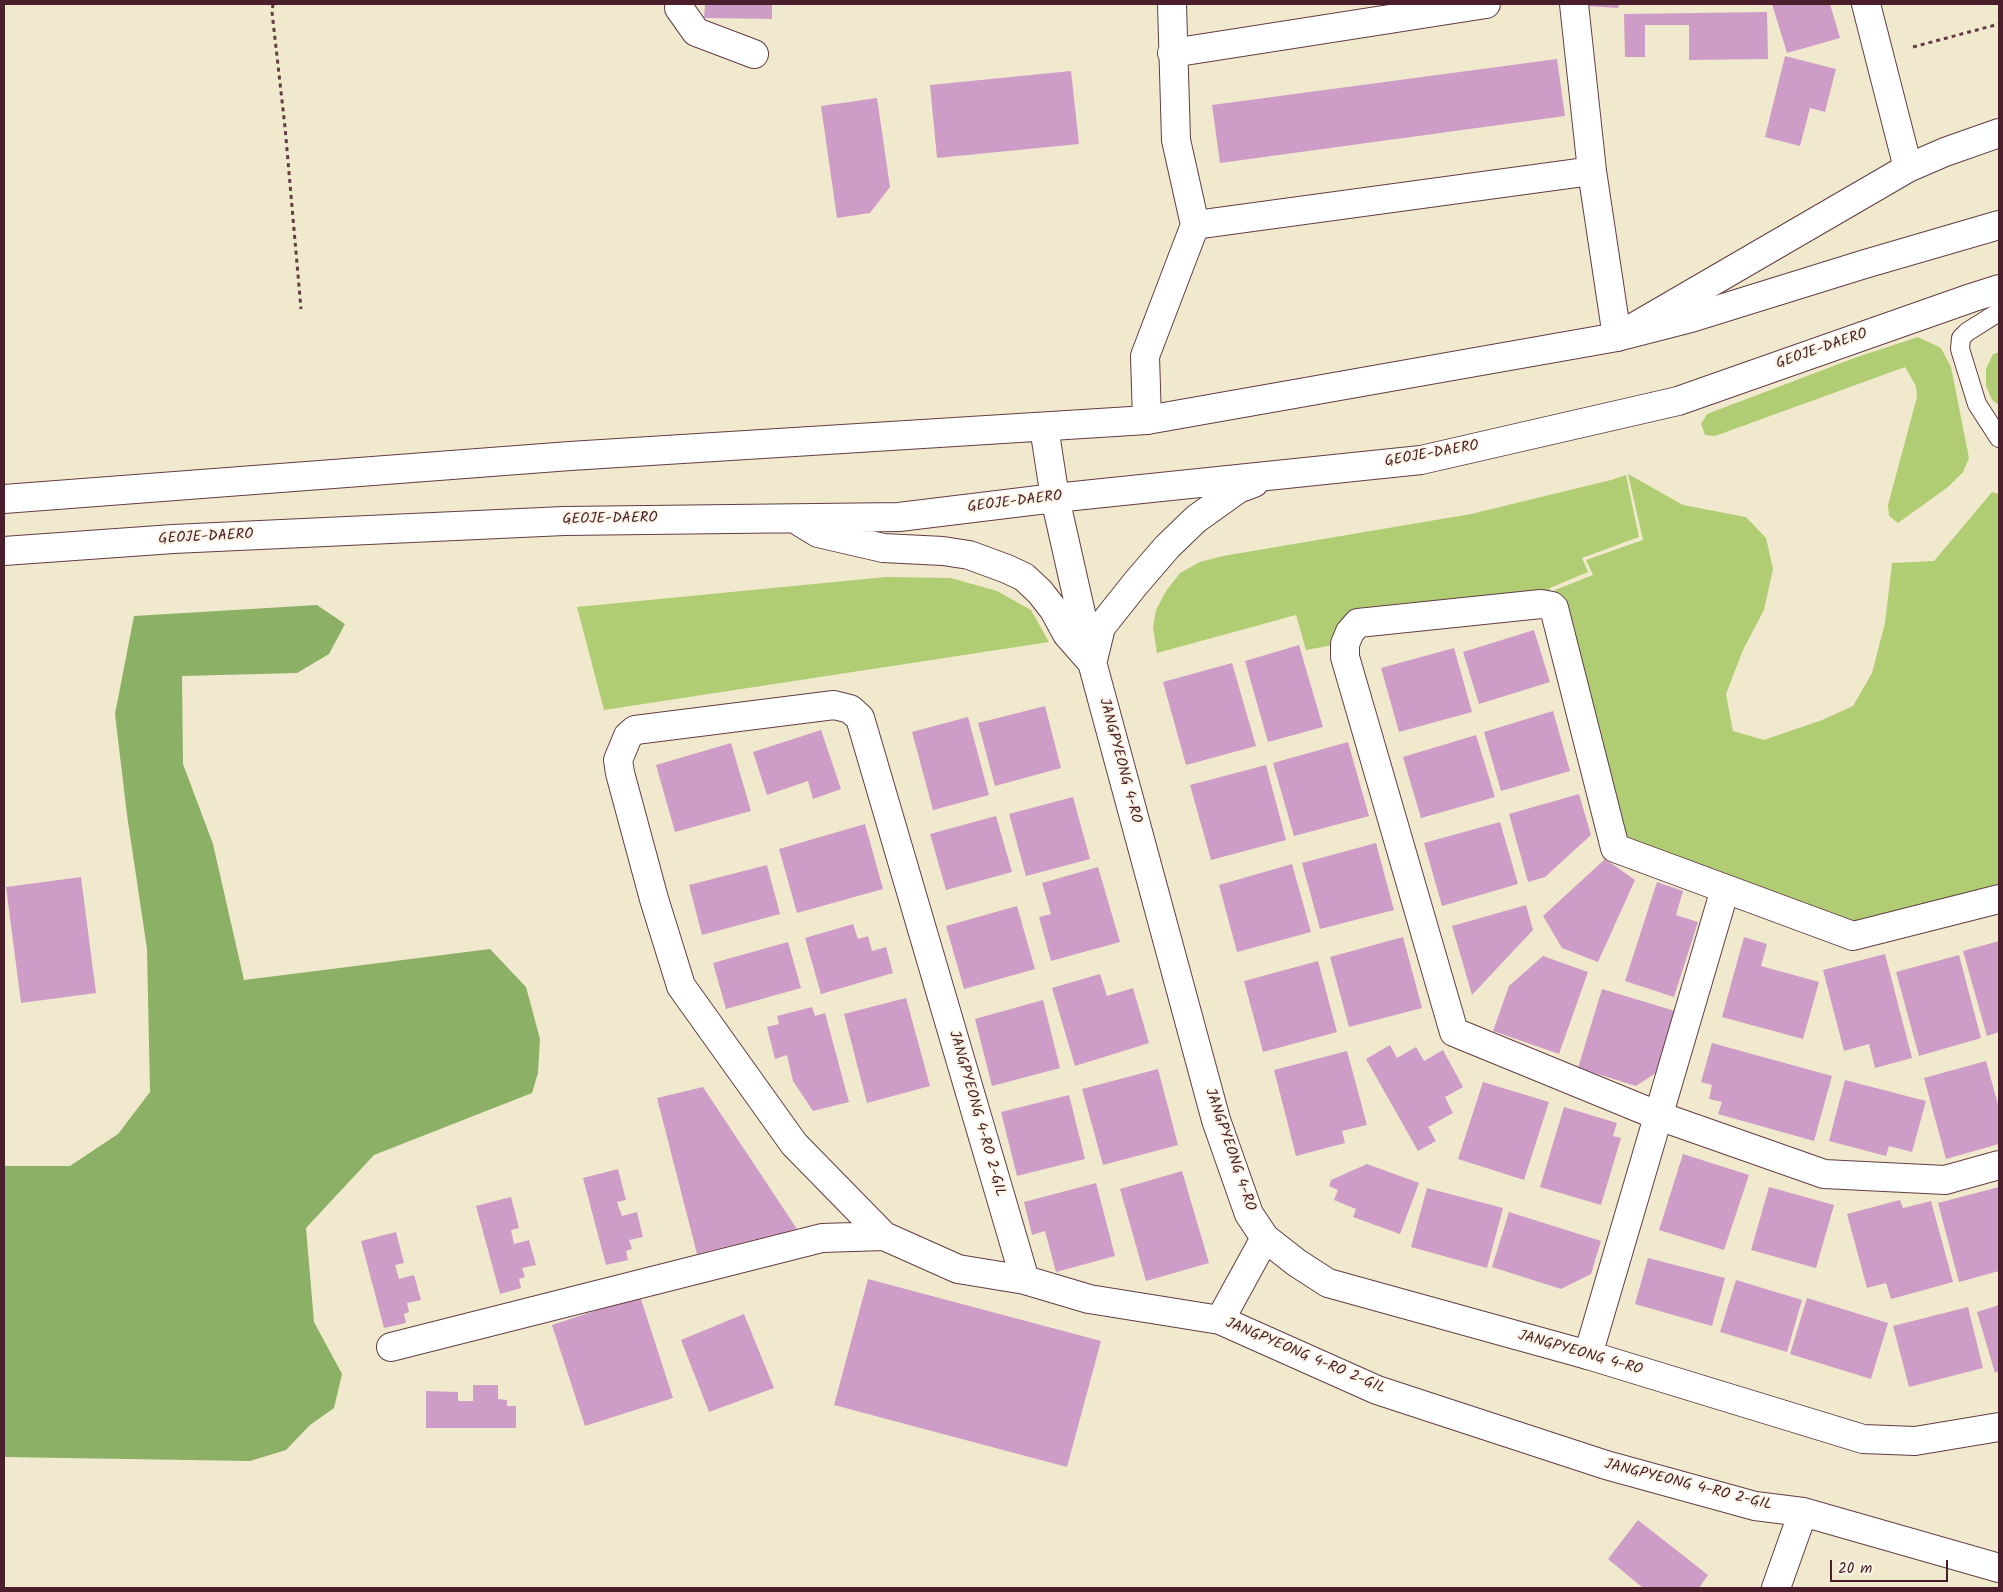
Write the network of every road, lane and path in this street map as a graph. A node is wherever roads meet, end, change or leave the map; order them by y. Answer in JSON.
{"nodes":[{"id":1,"x":274,"y":4,"type":"edge"},
{"id":2,"x":680,"y":4,"type":"edge"},
{"id":3,"x":1172,"y":4,"type":"edge"},
{"id":4,"x":1486,"y":4,"type":"edge"},
{"id":5,"x":1574,"y":4,"type":"edge"},
{"id":6,"x":1866,"y":4,"type":"edge"},
{"id":7,"x":1999,"y":24,"type":"edge"},
{"id":8,"x":1172,"y":53,"type":"junction"},
{"id":9,"x":754,"y":54,"type":"dead end"},
{"id":10,"x":1879,"y":56,"type":"junction"},
{"id":11,"x":1999,"y":133,"type":"edge"},
{"id":12,"x":1908,"y":168,"type":"junction"},
{"id":13,"x":1592,"y":171,"type":"junction"},
{"id":14,"x":1195,"y":225,"type":"junction"},
{"id":15,"x":1999,"y":225,"type":"edge"},
{"id":16,"x":1999,"y":289,"type":"edge"},
{"id":17,"x":301,"y":309,"type":"dead end"},
{"id":18,"x":1999,"y":312,"type":"edge"},
{"id":19,"x":1617,"y":337,"type":"junction"},
{"id":20,"x":1147,"y":420,"type":"junction"},
{"id":21,"x":1044,"y":427,"type":"junction"},
{"id":22,"x":1999,"y":438,"type":"edge"},
{"id":23,"x":1277,"y":475,"type":"junction"},
{"id":24,"x":1056,"y":498,"type":"junction"},
{"id":25,"x":4,"y":499,"type":"edge"},
{"id":26,"x":794,"y":518,"type":"junction"},
{"id":27,"x":4,"y":550,"type":"edge"},
{"id":28,"x":1092,"y":662,"type":"junction"},
{"id":29,"x":1725,"y":889,"type":"junction"},
{"id":30,"x":1999,"y":899,"type":"edge"},
{"id":31,"x":1659,"y":1116,"type":"junction"},
{"id":32,"x":1999,"y":1165,"type":"edge"},
{"id":33,"x":884,"y":1236,"type":"junction"},
{"id":34,"x":1265,"y":1238,"type":"junction"},
{"id":35,"x":1025,"y":1280,"type":"junction"},
{"id":36,"x":1220,"y":1320,"type":"junction"},
{"id":37,"x":391,"y":1347,"type":"dead end"},
{"id":38,"x":1588,"y":1355,"type":"junction"},
{"id":39,"x":1999,"y":1427,"type":"edge"},
{"id":40,"x":1803,"y":1512,"type":"junction"},
{"id":41,"x":1999,"y":1568,"type":"edge"},
{"id":42,"x":1776,"y":1588,"type":"edge"}],
"edges":[{"from":1,"to":17,"type":"path"},
{"from":2,"to":9,"type":"street"},
{"from":3,"to":8,"type":"street"},
{"from":4,"to":8,"type":"street"},
{"from":5,"to":13,"type":"street"},
{"from":6,"to":10,"type":"street"},
{"from":7,"to":10,"type":"path"},
{"from":8,"to":14,"type":"street"},
{"from":10,"to":12,"type":"street"},
{"from":11,"to":12,"type":"street"},
{"from":12,"to":19,"type":"street"},
{"from":13,"to":14,"type":"street"},
{"from":13,"to":19,"type":"street"},
{"from":14,"to":20,"type":"street"},
{"from":15,"to":19,"type":"street"},
{"from":16,"to":23,"type":"street","name":"GEOJE-DAERO"},
{"from":18,"to":22,"type":"lane"},
{"from":19,"to":20,"type":"street"},
{"from":20,"to":21,"type":"street"},
{"from":21,"to":24,"type":"street","name":"JANGPYEONG 4-RO"},
{"from":21,"to":25,"type":"street"},
{"from":23,"to":24,"type":"street","name":"GEOJE-DAERO"},
{"from":23,"to":28,"type":"street"},
{"from":24,"to":26,"type":"street","name":"GEOJE-DAERO"},
{"from":24,"to":28,"type":"street","name":"JANGPYEONG 4-RO"},
{"from":26,"to":27,"type":"street","name":"GEOJE-DAERO"},
{"from":26,"to":28,"type":"street"},
{"from":28,"to":34,"type":"street","name":"JANGPYEONG 4-RO"},
{"from":29,"to":30,"type":"street"},
{"from":29,"to":31,"type":"street"},
{"from":29,"to":31,"type":"street"},
{"from":31,"to":32,"type":"street"},
{"from":31,"to":38,"type":"street"},
{"from":33,"to":35,"type":"street"},
{"from":33,"to":35,"type":"street","name":"JANGPYEONG 4-RO 2-GIL"},
{"from":33,"to":37,"type":"street"},
{"from":34,"to":36,"type":"street"},
{"from":34,"to":38,"type":"street","name":"JANGPYEONG 4-RO"},
{"from":35,"to":36,"type":"street","name":"JANGPYEONG 4-RO 2-GIL"},
{"from":36,"to":40,"type":"street","name":"JANGPYEONG 4-RO 2-GIL"},
{"from":38,"to":39,"type":"street","name":"JANGPYEONG 4-RO"},
{"from":40,"to":41,"type":"street","name":"JANGPYEONG 4-RO 2-GIL"},
{"from":40,"to":42,"type":"street"}]}
